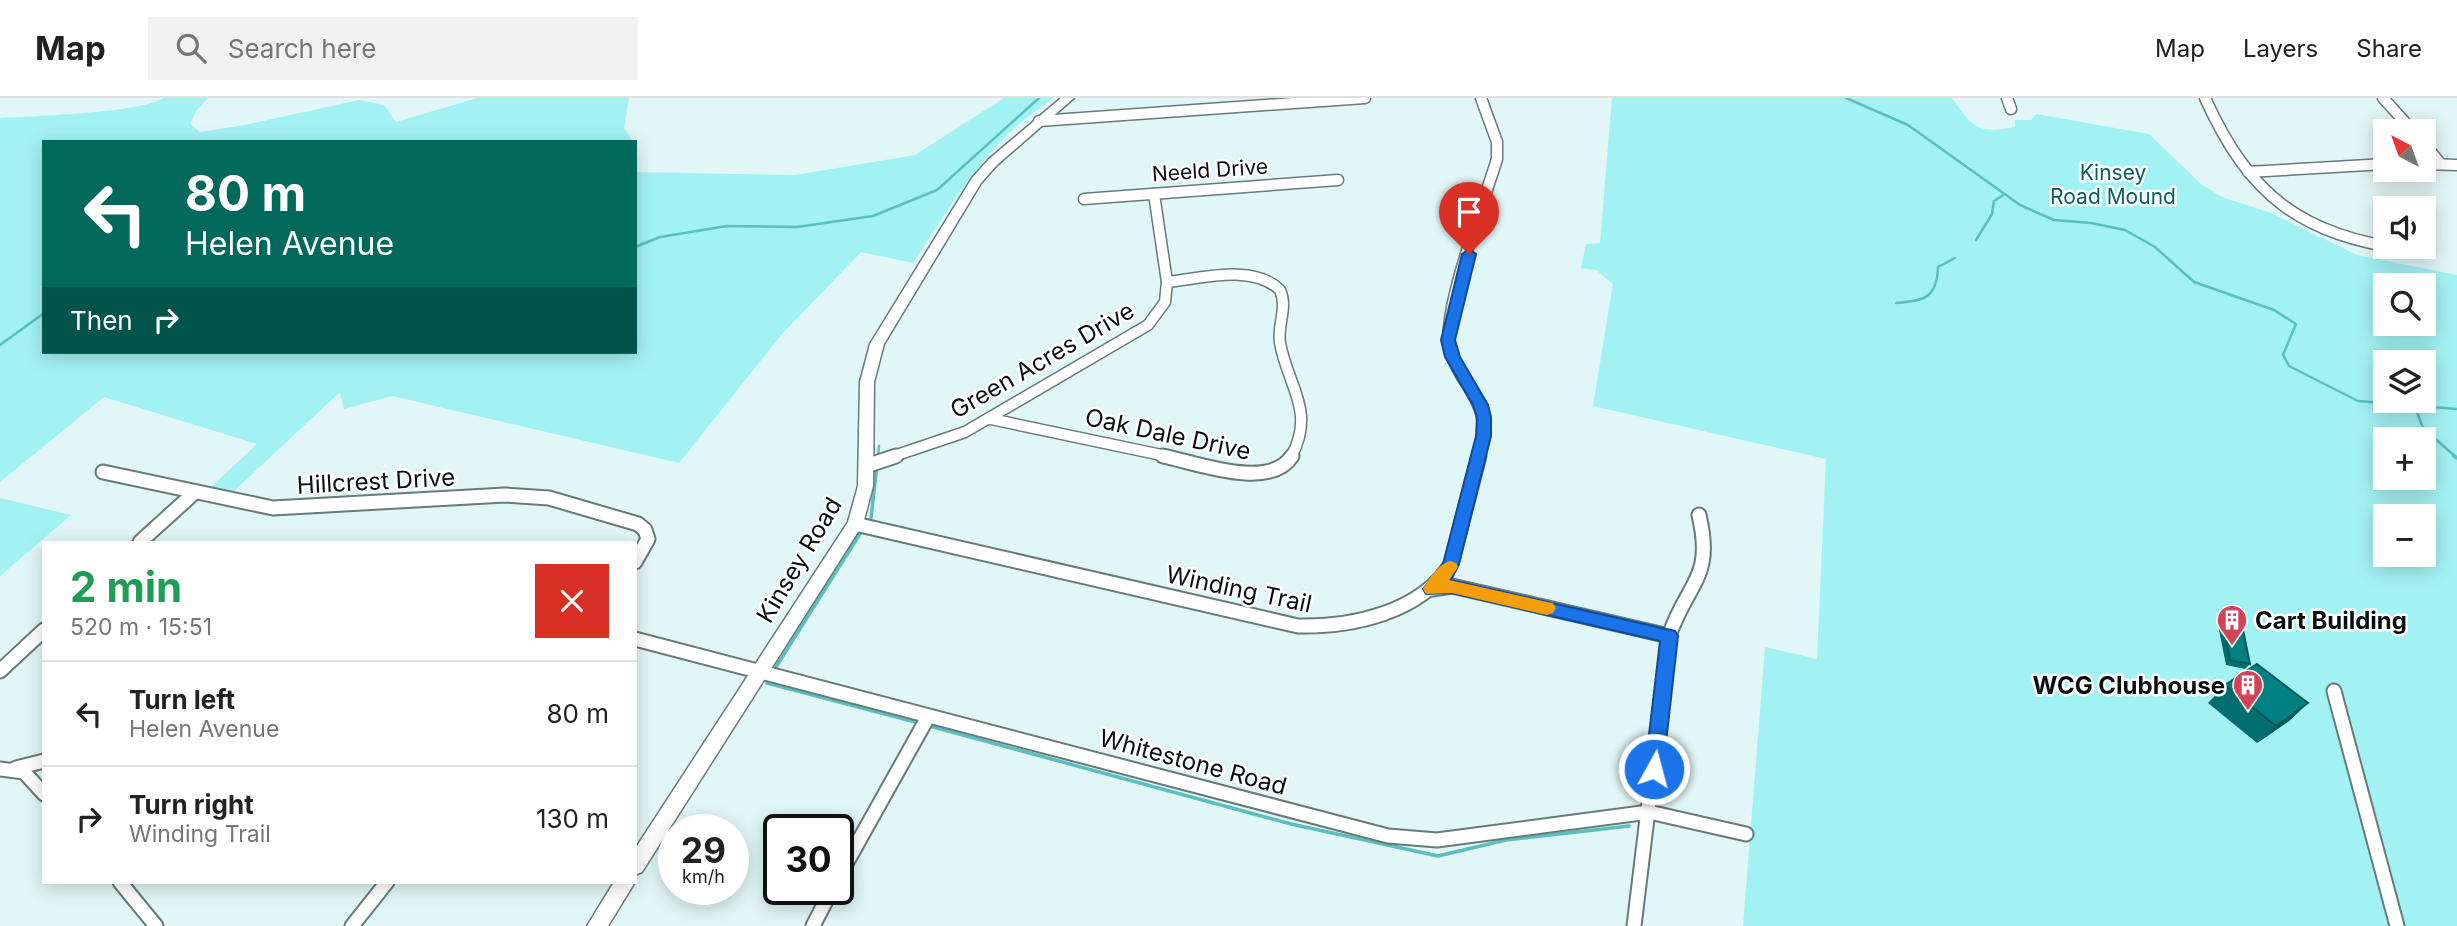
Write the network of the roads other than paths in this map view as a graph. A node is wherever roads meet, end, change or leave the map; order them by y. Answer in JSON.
{"nodes":[{"id":1,"x":1068,"y":98,"type":"edge"},
{"id":2,"x":1364,"y":98,"type":"edge"},
{"id":3,"x":2007,"y":98,"type":"edge"},
{"id":4,"x":2205,"y":98,"type":"edge"},
{"id":5,"x":2382,"y":98,"type":"edge"},
{"id":6,"x":1477,"y":99,"type":"edge"},
{"id":7,"x":2011,"y":109,"type":"dead end"},
{"id":8,"x":2402,"y":119,"type":"edge"},
{"id":9,"x":1039,"y":121,"type":"junction"},
{"id":10,"x":2436,"y":158,"type":"edge"},
{"id":11,"x":2436,"y":164,"type":"edge"},
{"id":12,"x":2441,"y":164,"type":"junction"},
{"id":13,"x":2373,"y":165,"type":"edge"},
{"id":14,"x":2457,"y":165,"type":"edge"},
{"id":15,"x":2248,"y":172,"type":"junction"},
{"id":16,"x":1338,"y":180,"type":"dead end"},
{"id":17,"x":1154,"y":194,"type":"junction"},
{"id":18,"x":1084,"y":199,"type":"dead end"},
{"id":19,"x":2373,"y":246,"type":"edge"},
{"id":20,"x":1167,"y":282,"type":"junction"},
{"id":21,"x":991,"y":419,"type":"junction"},
{"id":22,"x":869,"y":465,"type":"junction"},
{"id":23,"x":103,"y":472,"type":"dead end"},
{"id":24,"x":194,"y":493,"type":"junction"},
{"id":25,"x":1699,"y":515,"type":"dead end"},
{"id":26,"x":855,"y":524,"type":"junction"},
{"id":27,"x":141,"y":541,"type":"edge"},
{"id":28,"x":637,"y":559,"type":"edge"},
{"id":29,"x":1432,"y":589,"type":"junction"},
{"id":30,"x":42,"y":633,"type":"edge"},
{"id":31,"x":1669,"y":636,"type":"junction"},
{"id":32,"x":637,"y":640,"type":"edge"},
{"id":33,"x":0,"y":671,"type":"edge"},
{"id":34,"x":761,"y":672,"type":"junction"},
{"id":35,"x":2334,"y":691,"type":"dead end"},
{"id":36,"x":928,"y":716,"type":"junction"},
{"id":37,"x":42,"y":761,"type":"edge"},
{"id":38,"x":6,"y":769,"type":"edge"},
{"id":39,"x":42,"y":792,"type":"edge"},
{"id":40,"x":1649,"y":812,"type":"junction"},
{"id":41,"x":1746,"y":834,"type":"dead end"},
{"id":42,"x":854,"y":849,"type":"edge"},
{"id":43,"x":637,"y":863,"type":"edge"},
{"id":44,"x":122,"y":884,"type":"edge"},
{"id":45,"x":385,"y":884,"type":"edge"},
{"id":46,"x":624,"y":884,"type":"edge"},
{"id":47,"x":824,"y":905,"type":"edge"},
{"id":48,"x":156,"y":926,"type":"edge"},
{"id":49,"x":352,"y":926,"type":"edge"},
{"id":50,"x":597,"y":926,"type":"edge"},
{"id":51,"x":814,"y":926,"type":"edge"},
{"id":52,"x":1634,"y":926,"type":"edge"},
{"id":53,"x":2397,"y":926,"type":"edge"}],
"edges":[{"from":1,"to":9,"type":"street","name":"Kinsey Road"},
{"from":2,"to":9,"type":"street"},
{"from":3,"to":7,"type":"street"},
{"from":4,"to":15,"type":"street"},
{"from":5,"to":8,"type":"street"},
{"from":6,"to":29,"type":"street"},
{"from":9,"to":22,"type":"street","name":"Kinsey Road"},
{"from":10,"to":12,"type":"street"},
{"from":11,"to":12,"type":"street"},
{"from":12,"to":14,"type":"street"},
{"from":13,"to":15,"type":"street"},
{"from":15,"to":19,"type":"street"},
{"from":16,"to":17,"type":"street","name":"Neeld Drive"},
{"from":17,"to":18,"type":"street","name":"Neeld Drive"},
{"from":17,"to":20,"type":"street","name":"Green Acres Drive"},
{"from":20,"to":21,"type":"street","name":"Green Acres Drive"},
{"from":20,"to":21,"type":"street","name":"Oak Dale Drive"},
{"from":21,"to":22,"type":"street","name":"Green Acres Drive"},
{"from":22,"to":26,"type":"street","name":"Kinsey Road"},
{"from":23,"to":24,"type":"street","name":"Hillcrest Drive"},
{"from":24,"to":27,"type":"street"},
{"from":24,"to":28,"type":"street","name":"Hillcrest Drive"},
{"from":25,"to":31,"type":"street"},
{"from":26,"to":29,"type":"street","name":"Winding Trail"},
{"from":26,"to":34,"type":"street","name":"Kinsey Road"},
{"from":29,"to":31,"type":"street"},
{"from":30,"to":33,"type":"street"},
{"from":31,"to":40,"type":"street"},
{"from":32,"to":34,"type":"street","name":"Whitestone Road"},
{"from":34,"to":36,"type":"street","name":"Whitestone Road"},
{"from":34,"to":43,"type":"street","name":"Kinsey Road"},
{"from":35,"to":53,"type":"street"},
{"from":36,"to":40,"type":"street","name":"Whitestone Road"},
{"from":36,"to":42,"type":"street"},
{"from":37,"to":38,"type":"street"},
{"from":38,"to":39,"type":"street"},
{"from":40,"to":41,"type":"street","name":"Whitestone Road"},
{"from":40,"to":52,"type":"street"},
{"from":44,"to":48,"type":"street"},
{"from":45,"to":49,"type":"street"},
{"from":46,"to":50,"type":"street"},
{"from":47,"to":51,"type":"street"}]}
